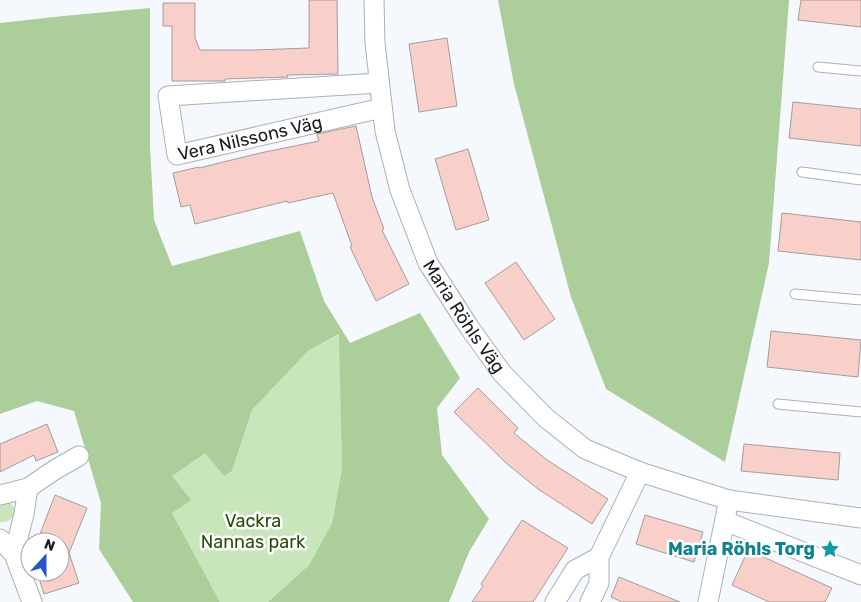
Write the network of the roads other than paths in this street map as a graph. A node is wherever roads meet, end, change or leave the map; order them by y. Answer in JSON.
{"nodes":[{"id":1,"x":374,"y":0,"type":"edge"},
{"id":2,"x":818,"y":67,"type":"dead end"},
{"id":3,"x":861,"y":71,"type":"edge"},
{"id":4,"x":379,"y":83,"type":"junction"},
{"id":5,"x":382,"y":108,"type":"junction"},
{"id":6,"x":802,"y":172,"type":"dead end"},
{"id":7,"x":861,"y":180,"type":"edge"},
{"id":8,"x":795,"y":294,"type":"dead end"},
{"id":9,"x":861,"y":300,"type":"edge"},
{"id":10,"x":778,"y":404,"type":"dead end"},
{"id":11,"x":861,"y":412,"type":"edge"},
{"id":12,"x":79,"y":456,"type":"dead end"},
{"id":13,"x":640,"y":472,"type":"junction"},
{"id":14,"x":28,"y":488,"type":"junction"},
{"id":15,"x":0,"y":495,"type":"edge"},
{"id":16,"x":729,"y":500,"type":"junction"},
{"id":17,"x":861,"y":518,"type":"edge"},
{"id":18,"x":725,"y":521,"type":"junction"},
{"id":19,"x":0,"y":539,"type":"edge"},
{"id":20,"x":14,"y":554,"type":"junction"},
{"id":21,"x":599,"y":556,"type":"junction"},
{"id":22,"x":861,"y":575,"type":"edge"},
{"id":23,"x":32,"y":602,"type":"edge"},
{"id":24,"x":555,"y":602,"type":"edge"},
{"id":25,"x":590,"y":602,"type":"edge"},
{"id":26,"x":708,"y":602,"type":"edge"}],
"edges":[{"from":1,"to":4,"type":"street","name":"Maria Röhls Väg"},
{"from":2,"to":3,"type":"lane"},
{"from":4,"to":5,"type":"street","name":"Maria Röhls Väg"},
{"from":4,"to":5,"type":"street","name":"Vera Nilssons Väg"},
{"from":5,"to":13,"type":"street","name":"Maria Röhls Väg"},
{"from":6,"to":7,"type":"lane"},
{"from":8,"to":9,"type":"lane"},
{"from":10,"to":11,"type":"lane"},
{"from":12,"to":14,"type":"street"},
{"from":13,"to":16,"type":"street","name":"Maria Röhls Väg"},
{"from":13,"to":21,"type":"street"},
{"from":14,"to":15,"type":"street"},
{"from":14,"to":20,"type":"street"},
{"from":16,"to":17,"type":"street"},
{"from":16,"to":18,"type":"street"},
{"from":18,"to":22,"type":"street"},
{"from":18,"to":26,"type":"street"},
{"from":19,"to":20,"type":"street"},
{"from":20,"to":23,"type":"street"},
{"from":21,"to":24,"type":"street"},
{"from":21,"to":25,"type":"street"}]}
